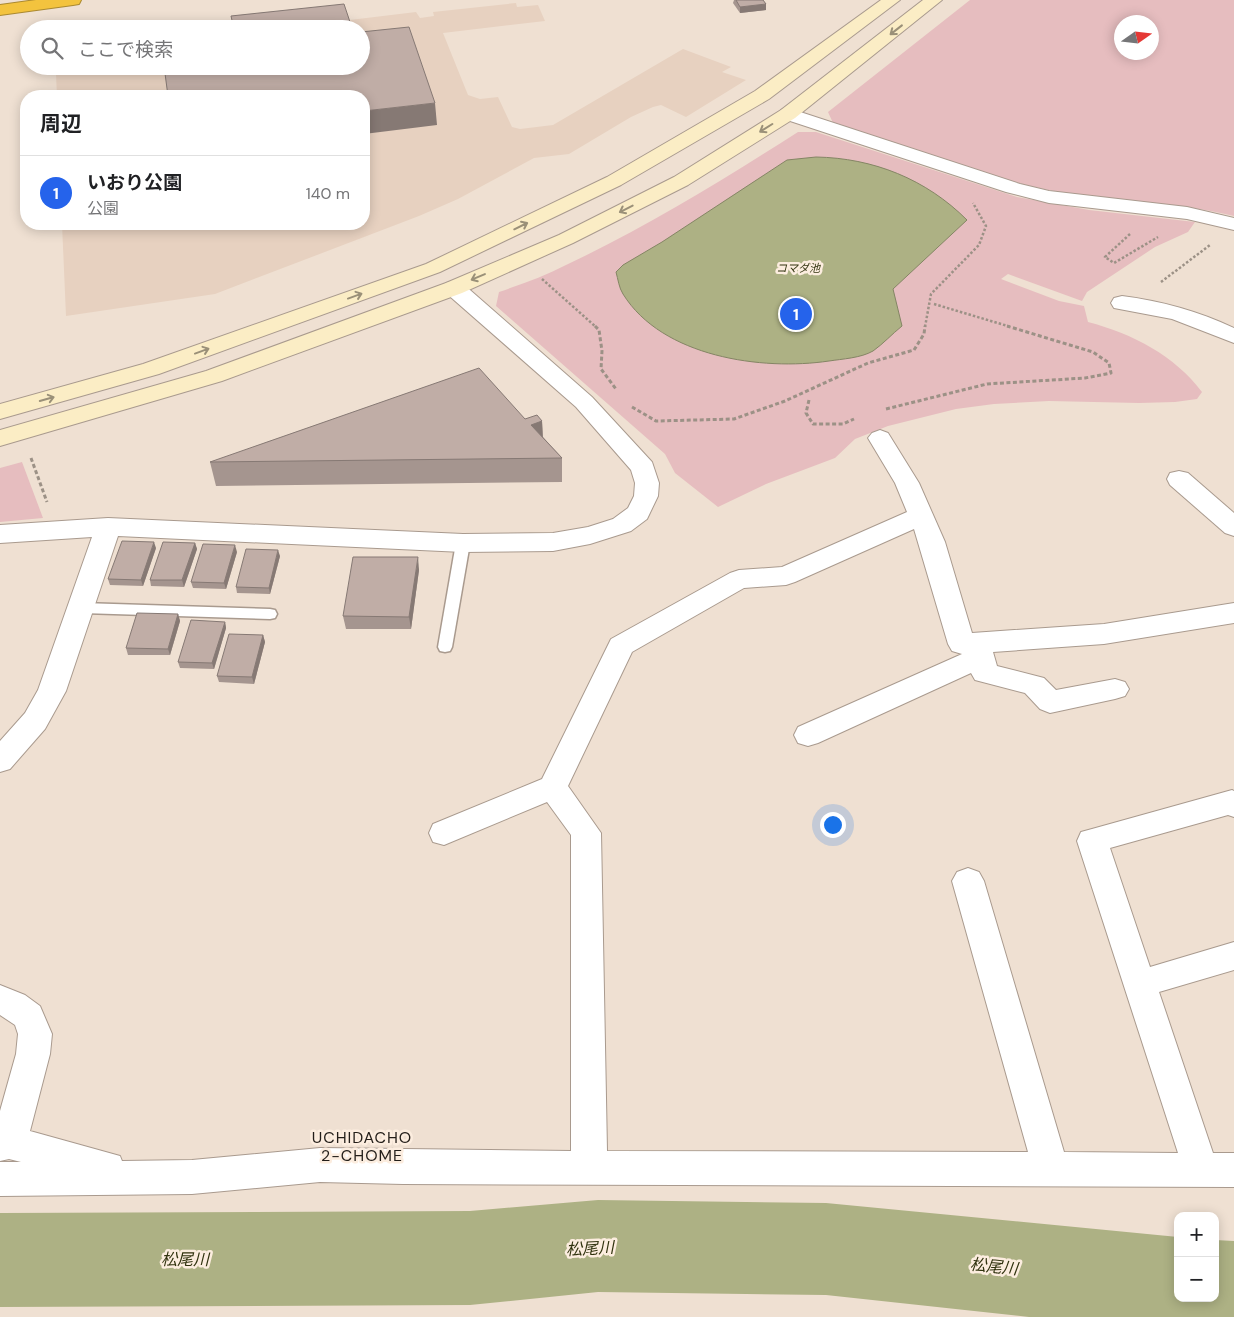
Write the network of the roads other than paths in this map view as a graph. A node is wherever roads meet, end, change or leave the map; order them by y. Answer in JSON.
{"nodes":[{"id":1,"x":73,"y":0,"type":"edge"},
{"id":2,"x":892,"y":0,"type":"edge"},
{"id":3,"x":934,"y":0,"type":"edge"},
{"id":4,"x":0,"y":10,"type":"edge"},
{"id":5,"x":788,"y":114,"type":"junction"},
{"id":6,"x":1232,"y":223,"type":"edge"},
{"id":7,"x":454,"y":288,"type":"junction"},
{"id":8,"x":1127,"y":304,"type":"road end"},
{"id":9,"x":1234,"y":336,"type":"edge"},
{"id":10,"x":0,"y":412,"type":"edge"},
{"id":11,"x":0,"y":438,"type":"edge"},
{"id":12,"x":880,"y":438,"type":"road end"},
{"id":13,"x":1179,"y":479,"type":"dead end"},
{"id":14,"x":921,"y":516,"type":"junction"},
{"id":15,"x":108,"y":527,"type":"junction"},
{"id":16,"x":1234,"y":527,"type":"edge"},
{"id":17,"x":0,"y":534,"type":"edge"},
{"id":18,"x":463,"y":543,"type":"junction"},
{"id":19,"x":82,"y":608,"type":"junction"},
{"id":20,"x":1234,"y":613,"type":"edge"},
{"id":21,"x":270,"y":614,"type":"dead end"},
{"id":22,"x":445,"y":646,"type":"dead end"},
{"id":23,"x":979,"y":650,"type":"junction"},
{"id":24,"x":1115,"y":689,"type":"dead end"},
{"id":25,"x":808,"y":735,"type":"dead end"},
{"id":26,"x":0,"y":761,"type":"edge"},
{"id":27,"x":553,"y":787,"type":"junction"},
{"id":28,"x":1234,"y":805,"type":"edge"},
{"id":29,"x":444,"y":834,"type":"dead end"},
{"id":30,"x":968,"y":881,"type":"dead end"},
{"id":31,"x":1234,"y":956,"type":"edge"},
{"id":32,"x":1139,"y":984,"type":"junction"},
{"id":33,"x":0,"y":999,"type":"edge"},
{"id":34,"x":4,"y":1143,"type":"edge"},
{"id":35,"x":589,"y":1167,"type":"junction"},
{"id":36,"x":1051,"y":1169,"type":"junction"},
{"id":37,"x":1217,"y":1170,"type":"edge"},
{"id":38,"x":138,"y":1176,"type":"junction"},
{"id":39,"x":0,"y":1179,"type":"edge"}],
"edges":[{"from":1,"to":4,"type":"highway"},
{"from":10,"to":2,"type":"street","one_way":true},
{"from":3,"to":5,"type":"street","one_way":true},
{"from":5,"to":6,"type":"street"},
{"from":5,"to":7,"type":"street","one_way":true},
{"from":7,"to":11,"type":"street"},
{"from":7,"to":18,"type":"street"},
{"from":8,"to":9,"type":"street"},
{"from":12,"to":14,"type":"street"},
{"from":13,"to":16,"type":"street"},
{"from":14,"to":23,"type":"street"},
{"from":14,"to":27,"type":"street"},
{"from":15,"to":17,"type":"street"},
{"from":15,"to":18,"type":"street"},
{"from":15,"to":19,"type":"street"},
{"from":18,"to":22,"type":"lane"},
{"from":19,"to":21,"type":"lane"},
{"from":19,"to":26,"type":"street"},
{"from":20,"to":23,"type":"street"},
{"from":23,"to":24,"type":"street"},
{"from":23,"to":25,"type":"street"},
{"from":27,"to":29,"type":"street"},
{"from":27,"to":35,"type":"street"},
{"from":28,"to":32,"type":"street"},
{"from":30,"to":36,"type":"street"},
{"from":31,"to":32,"type":"street"},
{"from":32,"to":37,"type":"street"},
{"from":33,"to":34,"type":"street"},
{"from":34,"to":38,"type":"street"},
{"from":35,"to":36,"type":"street"},
{"from":35,"to":38,"type":"street"},
{"from":36,"to":37,"type":"street"},
{"from":38,"to":39,"type":"street"}]}
